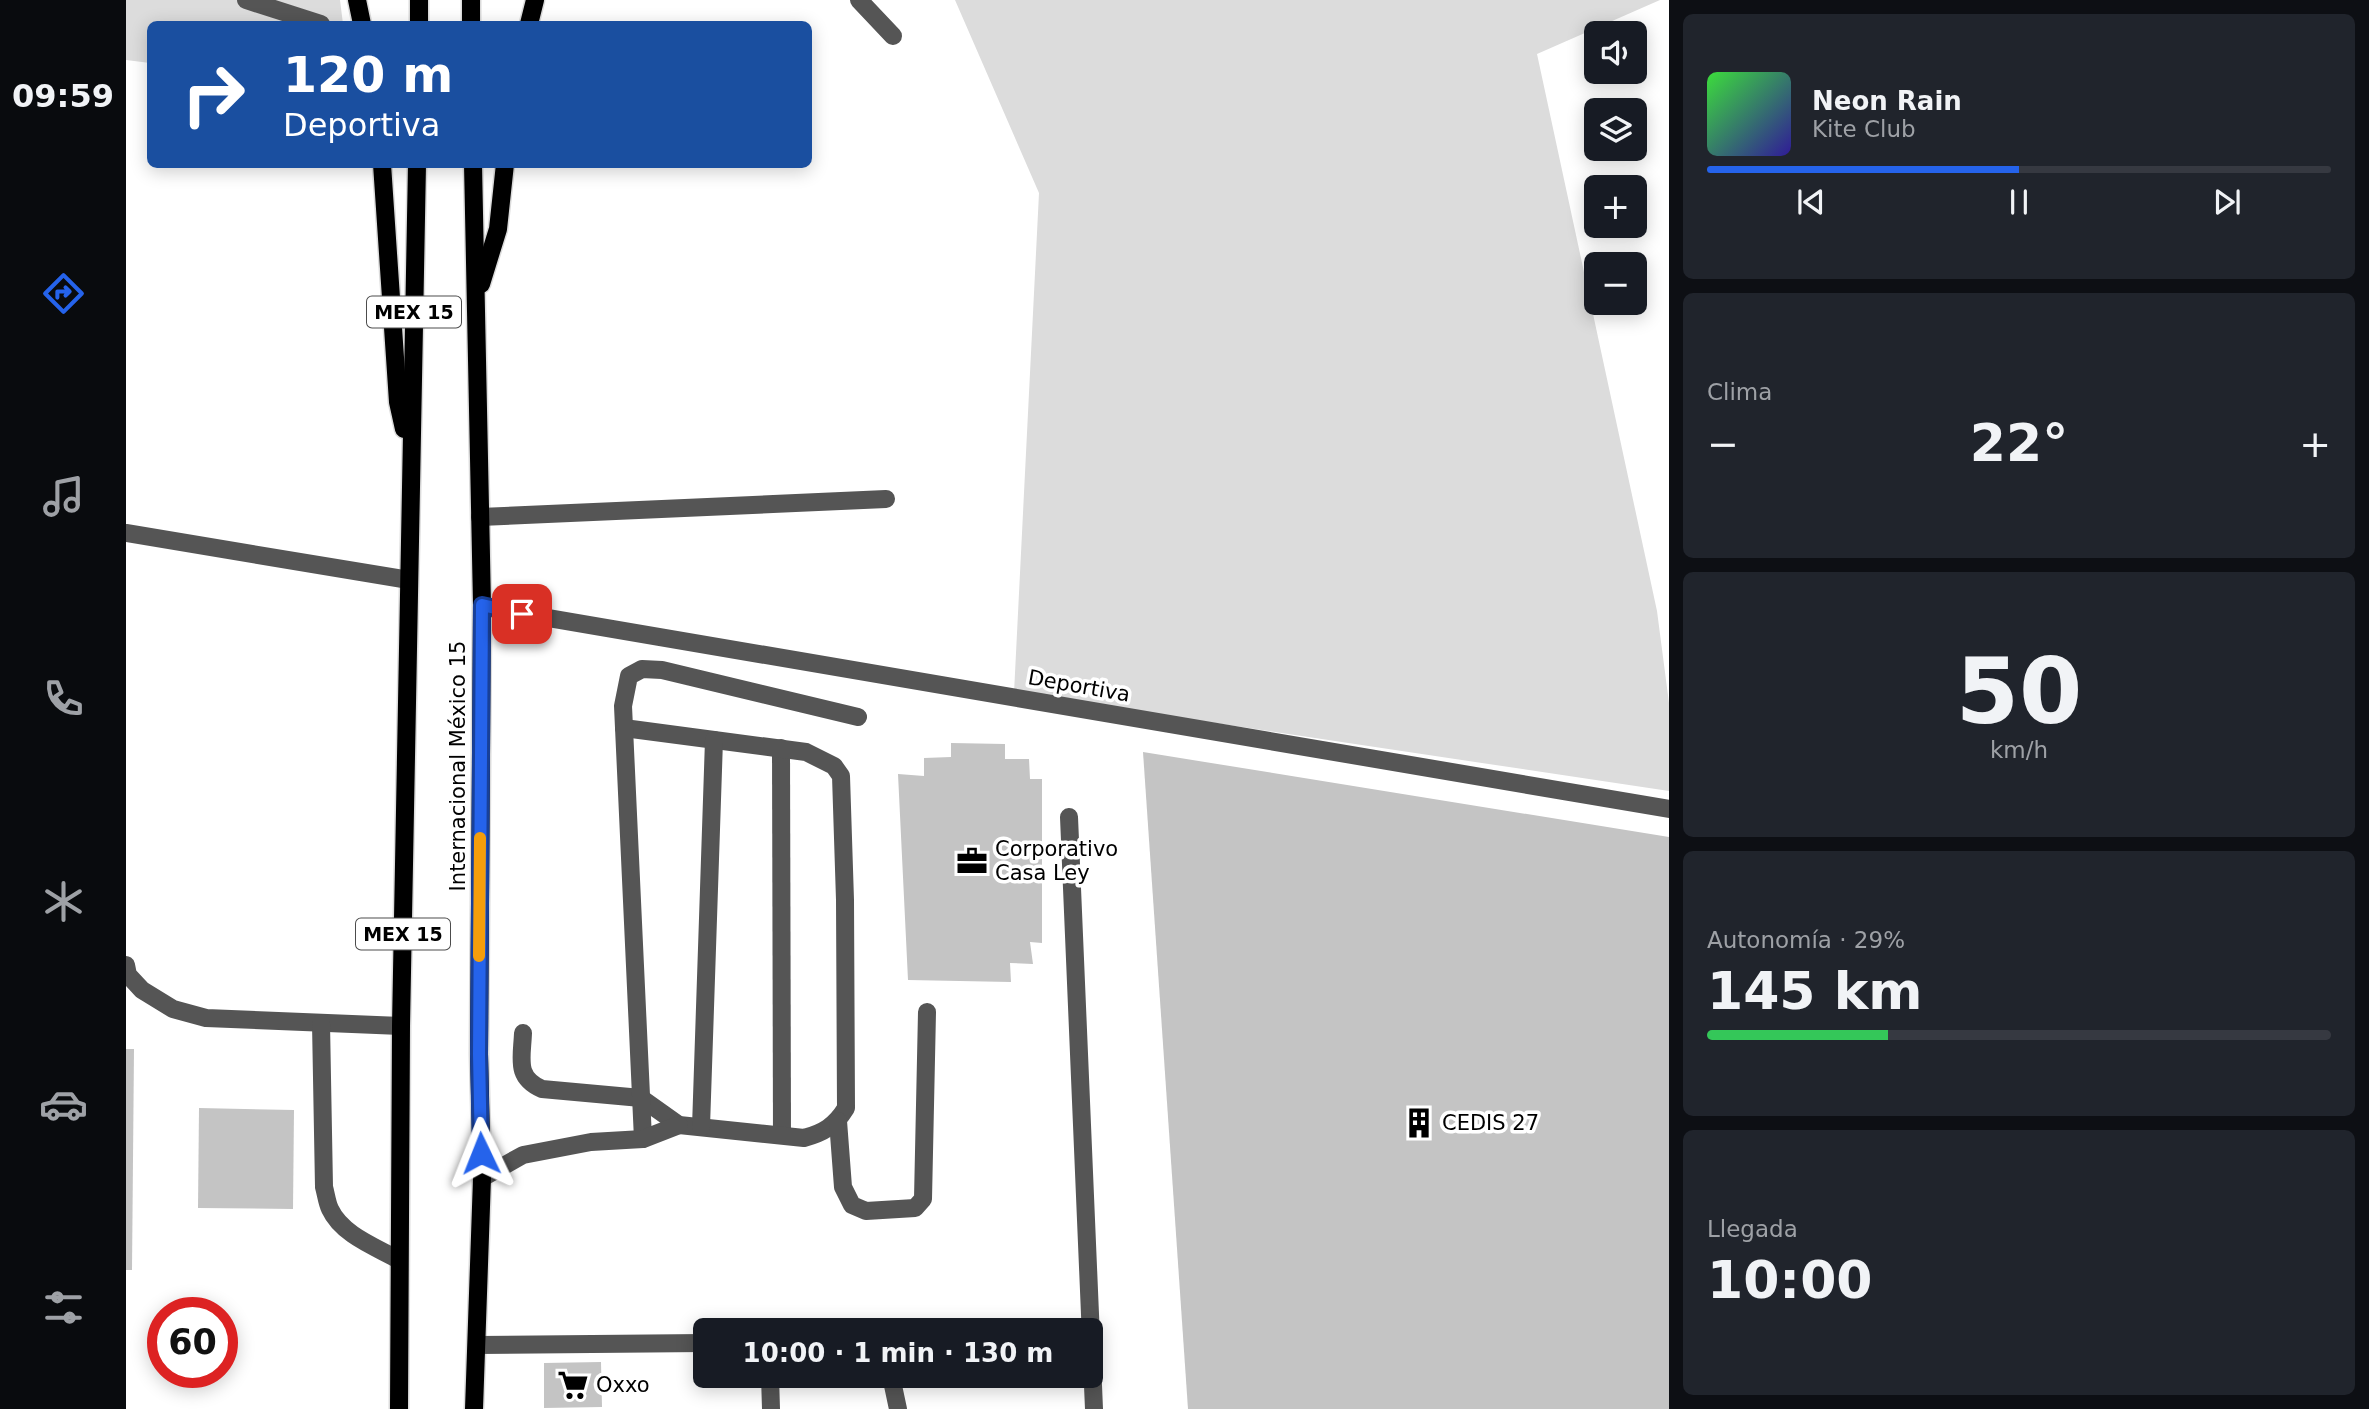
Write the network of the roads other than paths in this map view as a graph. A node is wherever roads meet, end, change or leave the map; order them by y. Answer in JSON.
{"nodes":[{"id":1,"x":246,"y":0,"type":"edge"},
{"id":2,"x":357,"y":0,"type":"edge"},
{"id":3,"x":419,"y":0,"type":"edge"},
{"id":4,"x":471,"y":0,"type":"edge"},
{"id":5,"x":535,"y":0,"type":"edge"},
{"id":6,"x":859,"y":0,"type":"edge"},
{"id":7,"x":312,"y":21,"type":"edge"},
{"id":8,"x":361,"y":21,"type":"edge"},
{"id":9,"x":419,"y":21,"type":"edge"},
{"id":10,"x":471,"y":21,"type":"edge"},
{"id":11,"x":530,"y":21,"type":"edge"},
{"id":12,"x":893,"y":36,"type":"dead end"},
{"id":13,"x":382,"y":168,"type":"edge"},
{"id":14,"x":416,"y":168,"type":"edge"},
{"id":15,"x":473,"y":168,"type":"edge"},
{"id":16,"x":505,"y":168,"type":"edge"},
{"id":17,"x":477,"y":301,"type":"junction"},
{"id":18,"x":411,"y":460,"type":"junction"},
{"id":19,"x":886,"y":499,"type":"dead end"},
{"id":20,"x":480,"y":517,"type":"junction"},
{"id":21,"x":126,"y":533,"type":"edge"},
{"id":22,"x":408,"y":580,"type":"junction"},
{"id":23,"x":482,"y":605,"type":"junction"},
{"id":24,"x":858,"y":717,"type":"dead end"},
{"id":25,"x":624,"y":728,"type":"junction"},
{"id":26,"x":714,"y":740,"type":"junction"},
{"id":27,"x":781,"y":748,"type":"junction"},
{"id":28,"x":1669,"y":809,"type":"edge"},
{"id":29,"x":1069,"y":817,"type":"dead end"},
{"id":30,"x":126,"y":965,"type":"edge"},
{"id":31,"x":927,"y":1012,"type":"dead end"},
{"id":32,"x":321,"y":1023,"type":"junction"},
{"id":33,"x":401,"y":1026,"type":"junction"},
{"id":34,"x":523,"y":1033,"type":"dead end"},
{"id":35,"x":641,"y":1098,"type":"junction"},
{"id":36,"x":838,"y":1121,"type":"junction"},
{"id":37,"x":679,"y":1125,"type":"junction"},
{"id":38,"x":701,"y":1127,"type":"junction"},
{"id":39,"x":782,"y":1135,"type":"junction"},
{"id":40,"x":643,"y":1139,"type":"junction"},
{"id":41,"x":482,"y":1178,"type":"junction"},
{"id":42,"x":399,"y":1260,"type":"junction"},
{"id":43,"x":693,"y":1343,"type":"edge"},
{"id":44,"x":477,"y":1345,"type":"junction"},
{"id":45,"x":770,"y":1388,"type":"edge"},
{"id":46,"x":894,"y":1388,"type":"edge"},
{"id":47,"x":400,"y":1409,"type":"edge"},
{"id":48,"x":474,"y":1409,"type":"edge"},
{"id":49,"x":771,"y":1409,"type":"edge"},
{"id":50,"x":898,"y":1409,"type":"edge"},
{"id":51,"x":1094,"y":1409,"type":"edge"}],
"edges":[{"from":1,"to":7,"type":"street"},
{"from":2,"to":8,"type":"main road"},
{"from":3,"to":9,"type":"main road"},
{"from":4,"to":10,"type":"main road"},
{"from":5,"to":11,"type":"main road"},
{"from":6,"to":12,"type":"street"},
{"from":13,"to":18,"type":"main road"},
{"from":14,"to":18,"type":"main road","number":"MEX 15"},
{"from":15,"to":17,"type":"main road","name":"Internacional México 15","number":"MEX 15"},
{"from":16,"to":17,"type":"main road"},
{"from":17,"to":20,"type":"main road","name":"Internacional México 15","number":"MEX 15"},
{"from":18,"to":22,"type":"main road","number":"MEX 15"},
{"from":19,"to":20,"type":"street"},
{"from":20,"to":23,"type":"main road","name":"Internacional México 15","number":"MEX 15"},
{"from":21,"to":22,"type":"street"},
{"from":22,"to":33,"type":"main road","number":"MEX 15"},
{"from":23,"to":28,"type":"street","name":"Deportiva"},
{"from":23,"to":41,"type":"main road","name":"Internacional México 15","number":"MEX 15"},
{"from":24,"to":25,"type":"street"},
{"from":25,"to":26,"type":"street"},
{"from":25,"to":35,"type":"street"},
{"from":26,"to":27,"type":"street"},
{"from":26,"to":38,"type":"street"},
{"from":27,"to":36,"type":"street"},
{"from":27,"to":39,"type":"street"},
{"from":29,"to":51,"type":"street"},
{"from":30,"to":32,"type":"street"},
{"from":31,"to":36,"type":"street"},
{"from":32,"to":33,"type":"street"},
{"from":32,"to":42,"type":"street"},
{"from":33,"to":42,"type":"main road","number":"MEX 15"},
{"from":34,"to":35,"type":"street"},
{"from":35,"to":37,"type":"street"},
{"from":35,"to":40,"type":"street"},
{"from":36,"to":39,"type":"street"},
{"from":37,"to":38,"type":"street"},
{"from":37,"to":40,"type":"street"},
{"from":38,"to":39,"type":"street"},
{"from":40,"to":41,"type":"street"},
{"from":41,"to":44,"type":"main road","name":"Internacional México 15","number":"MEX 15"},
{"from":42,"to":47,"type":"main road","number":"MEX 15"},
{"from":43,"to":44,"type":"street"},
{"from":44,"to":48,"type":"main road","name":"Internacional México 15","number":"MEX 15"},
{"from":45,"to":49,"type":"street"},
{"from":46,"to":50,"type":"street"}]}
